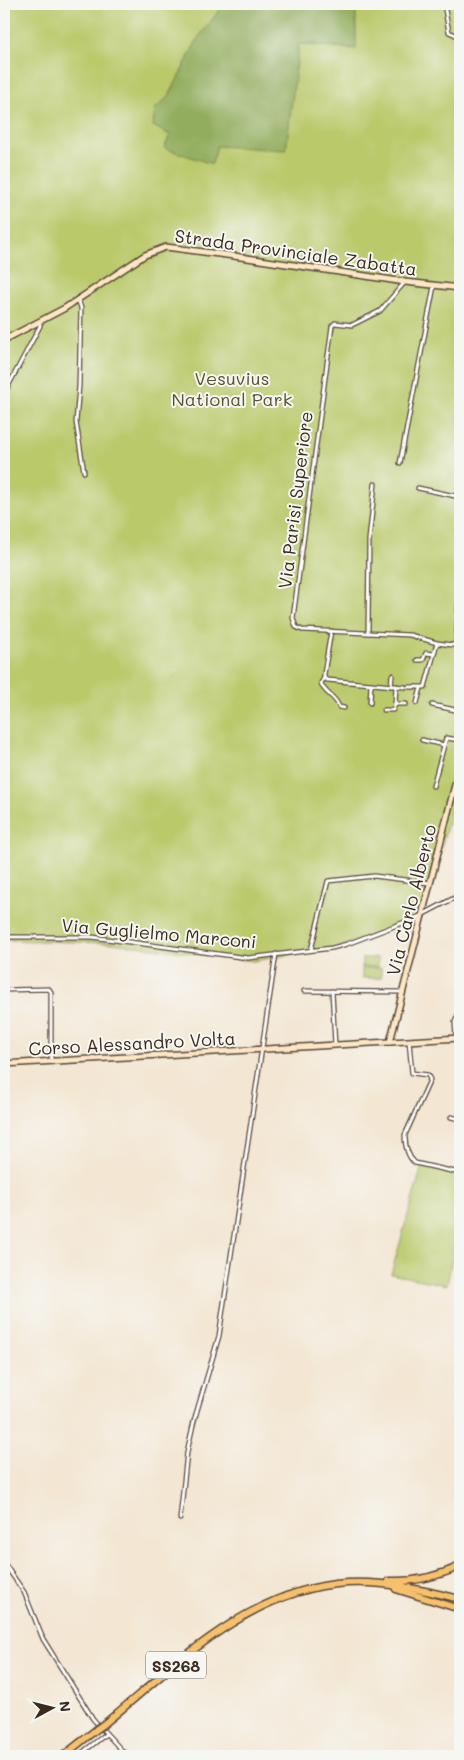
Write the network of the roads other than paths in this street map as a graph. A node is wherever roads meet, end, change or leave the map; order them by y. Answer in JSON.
{"nodes":[{"id":1,"x":444,"y":4,"type":"edge"},
{"id":2,"x":460,"y":37,"type":"edge"},
{"id":3,"x":405,"y":282,"type":"junction"},
{"id":4,"x":434,"y":286,"type":"junction"},
{"id":5,"x":460,"y":288,"type":"edge"},
{"id":6,"x":78,"y":299,"type":"junction"},
{"id":7,"x":40,"y":322,"type":"junction"},
{"id":8,"x":4,"y":340,"type":"edge"},
{"id":9,"x":4,"y":394,"type":"edge"},
{"id":10,"x":400,"y":463,"type":"dead end"},
{"id":11,"x":84,"y":472,"type":"dead end"},
{"id":12,"x":375,"y":484,"type":"dead end"},
{"id":13,"x":418,"y":488,"type":"dead end"},
{"id":14,"x":460,"y":497,"type":"edge"},
{"id":15,"x":460,"y":580,"type":"edge"},
{"id":16,"x":332,"y":631,"type":"junction"},
{"id":17,"x":368,"y":633,"type":"junction"},
{"id":18,"x":437,"y":643,"type":"junction"},
{"id":19,"x":458,"y":646,"type":"edge"},
{"id":20,"x":434,"y":654,"type":"junction"},
{"id":21,"x":417,"y":660,"type":"dead end"},
{"id":22,"x":392,"y":675,"type":"dead end"},
{"id":23,"x":324,"y":678,"type":"junction"},
{"id":24,"x":371,"y":684,"type":"junction"},
{"id":25,"x":392,"y":686,"type":"junction"},
{"id":26,"x":396,"y":686,"type":"junction"},
{"id":27,"x":421,"y":688,"type":"junction"},
{"id":28,"x":370,"y":703,"type":"dead end"},
{"id":29,"x":417,"y":703,"type":"dead end"},
{"id":30,"x":395,"y":704,"type":"junction"},
{"id":31,"x":406,"y":704,"type":"dead end"},
{"id":32,"x":432,"y":705,"type":"dead end"},
{"id":33,"x":344,"y":708,"type":"dead end"},
{"id":34,"x":384,"y":710,"type":"dead end"},
{"id":35,"x":460,"y":711,"type":"edge"},
{"id":36,"x":422,"y":740,"type":"dead end"},
{"id":37,"x":460,"y":740,"type":"edge"},
{"id":38,"x":444,"y":745,"type":"junction"},
{"id":39,"x":460,"y":765,"type":"edge"},
{"id":40,"x":458,"y":785,"type":"edge"},
{"id":41,"x":433,"y":786,"type":"dead end"},
{"id":42,"x":430,"y":883,"type":"junction"},
{"id":43,"x":460,"y":895,"type":"edge"},
{"id":44,"x":422,"y":915,"type":"junction"},
{"id":45,"x":4,"y":937,"type":"edge"},
{"id":46,"x":311,"y":950,"type":"junction"},
{"id":47,"x":276,"y":954,"type":"junction"},
{"id":48,"x":4,"y":990,"type":"edge"},
{"id":49,"x":304,"y":991,"type":"dead end"},
{"id":50,"x":332,"y":991,"type":"junction"},
{"id":51,"x":402,"y":992,"type":"junction"},
{"id":52,"x":460,"y":1010,"type":"edge"},
{"id":53,"x":458,"y":1039,"type":"edge"},
{"id":54,"x":410,"y":1041,"type":"junction"},
{"id":55,"x":390,"y":1042,"type":"junction"},
{"id":56,"x":335,"y":1045,"type":"junction"},
{"id":57,"x":262,"y":1050,"type":"junction"},
{"id":58,"x":51,"y":1061,"type":"junction"},
{"id":59,"x":4,"y":1064,"type":"edge"},
{"id":60,"x":451,"y":1117,"type":"dead end"},
{"id":61,"x":460,"y":1119,"type":"edge"},
{"id":62,"x":460,"y":1173,"type":"edge"},
{"id":63,"x":180,"y":1519,"type":"dead end"},
{"id":64,"x":4,"y":1563,"type":"edge"},
{"id":65,"x":460,"y":1566,"type":"edge"},
{"id":66,"x":359,"y":1583,"type":"junction"},
{"id":67,"x":460,"y":1599,"type":"edge"},
{"id":68,"x":460,"y":1609,"type":"edge"},
{"id":69,"x":106,"y":1734,"type":"junction"},
{"id":70,"x":63,"y":1756,"type":"edge"},
{"id":71,"x":78,"y":1756,"type":"edge"},
{"id":72,"x":127,"y":1756,"type":"edge"}],
"edges":[{"from":1,"to":2,"type":"street"},
{"from":3,"to":4,"type":"street","name":"Strada Provinciale Zabatta"},
{"from":3,"to":6,"type":"street","name":"Strada Provinciale Zabatta"},
{"from":3,"to":16,"type":"street","name":"Via Parisi Superiore"},
{"from":4,"to":5,"type":"street","name":"Strada Provinciale Zabatta"},
{"from":4,"to":10,"type":"street"},
{"from":6,"to":7,"type":"street","name":"Strada Provinciale Zabatta"},
{"from":6,"to":11,"type":"street"},
{"from":7,"to":8,"type":"street","name":"Strada Provinciale Zabatta"},
{"from":7,"to":9,"type":"street"},
{"from":12,"to":17,"type":"street"},
{"from":13,"to":14,"type":"street"},
{"from":15,"to":19,"type":"street"},
{"from":16,"to":17,"type":"street","name":"Via Parisi Superiore"},
{"from":16,"to":23,"type":"street"},
{"from":17,"to":18,"type":"street","name":"Via Parisi Superiore"},
{"from":18,"to":19,"type":"street","name":"Via Parisi Superiore"},
{"from":18,"to":20,"type":"street"},
{"from":20,"to":21,"type":"street"},
{"from":20,"to":27,"type":"street"},
{"from":22,"to":25,"type":"street"},
{"from":23,"to":24,"type":"street"},
{"from":23,"to":33,"type":"street"},
{"from":24,"to":25,"type":"street"},
{"from":24,"to":28,"type":"street"},
{"from":25,"to":26,"type":"street"},
{"from":26,"to":27,"type":"street"},
{"from":26,"to":30,"type":"street"},
{"from":27,"to":29,"type":"street"},
{"from":30,"to":31,"type":"street"},
{"from":30,"to":34,"type":"street"},
{"from":32,"to":35,"type":"street"},
{"from":36,"to":38,"type":"street"},
{"from":37,"to":38,"type":"street"},
{"from":38,"to":41,"type":"street"},
{"from":39,"to":40,"type":"street","name":"Via Carlo Alberto"},
{"from":40,"to":42,"type":"street","name":"Via Carlo Alberto"},
{"from":42,"to":44,"type":"street","name":"Via Carlo Alberto"},
{"from":42,"to":46,"type":"street"},
{"from":43,"to":44,"type":"street","name":"Via Guglielmo Marconi"},
{"from":44,"to":46,"type":"street","name":"Via Guglielmo Marconi"},
{"from":44,"to":51,"type":"street","name":"Via Carlo Alberto"},
{"from":45,"to":47,"type":"street","name":"Via Guglielmo Marconi"},
{"from":46,"to":47,"type":"street","name":"Via Guglielmo Marconi"},
{"from":47,"to":57,"type":"street"},
{"from":48,"to":58,"type":"street"},
{"from":49,"to":50,"type":"street"},
{"from":50,"to":51,"type":"street"},
{"from":50,"to":56,"type":"street"},
{"from":51,"to":55,"type":"street","name":"Via Carlo Alberto"},
{"from":52,"to":53,"type":"street"},
{"from":53,"to":54,"type":"street","name":"Corso Alessandro Volta"},
{"from":54,"to":55,"type":"street","name":"Corso Alessandro Volta"},
{"from":54,"to":62,"type":"street"},
{"from":55,"to":56,"type":"street","name":"Corso Alessandro Volta"},
{"from":56,"to":57,"type":"street","name":"Corso Alessandro Volta"},
{"from":57,"to":58,"type":"street","name":"Corso Alessandro Volta"},
{"from":57,"to":63,"type":"street"},
{"from":58,"to":59,"type":"street","name":"Corso Alessandro Volta"},
{"from":60,"to":61,"type":"street"},
{"from":64,"to":69,"type":"street"},
{"from":65,"to":66,"type":"highway"},
{"from":66,"to":67,"type":"highway","number":"SS268"},
{"from":66,"to":68,"type":"highway"},
{"from":66,"to":70,"type":"highway","number":"SS268","bridge":true},
{"from":69,"to":71,"type":"street"},
{"from":69,"to":72,"type":"street"}]}
